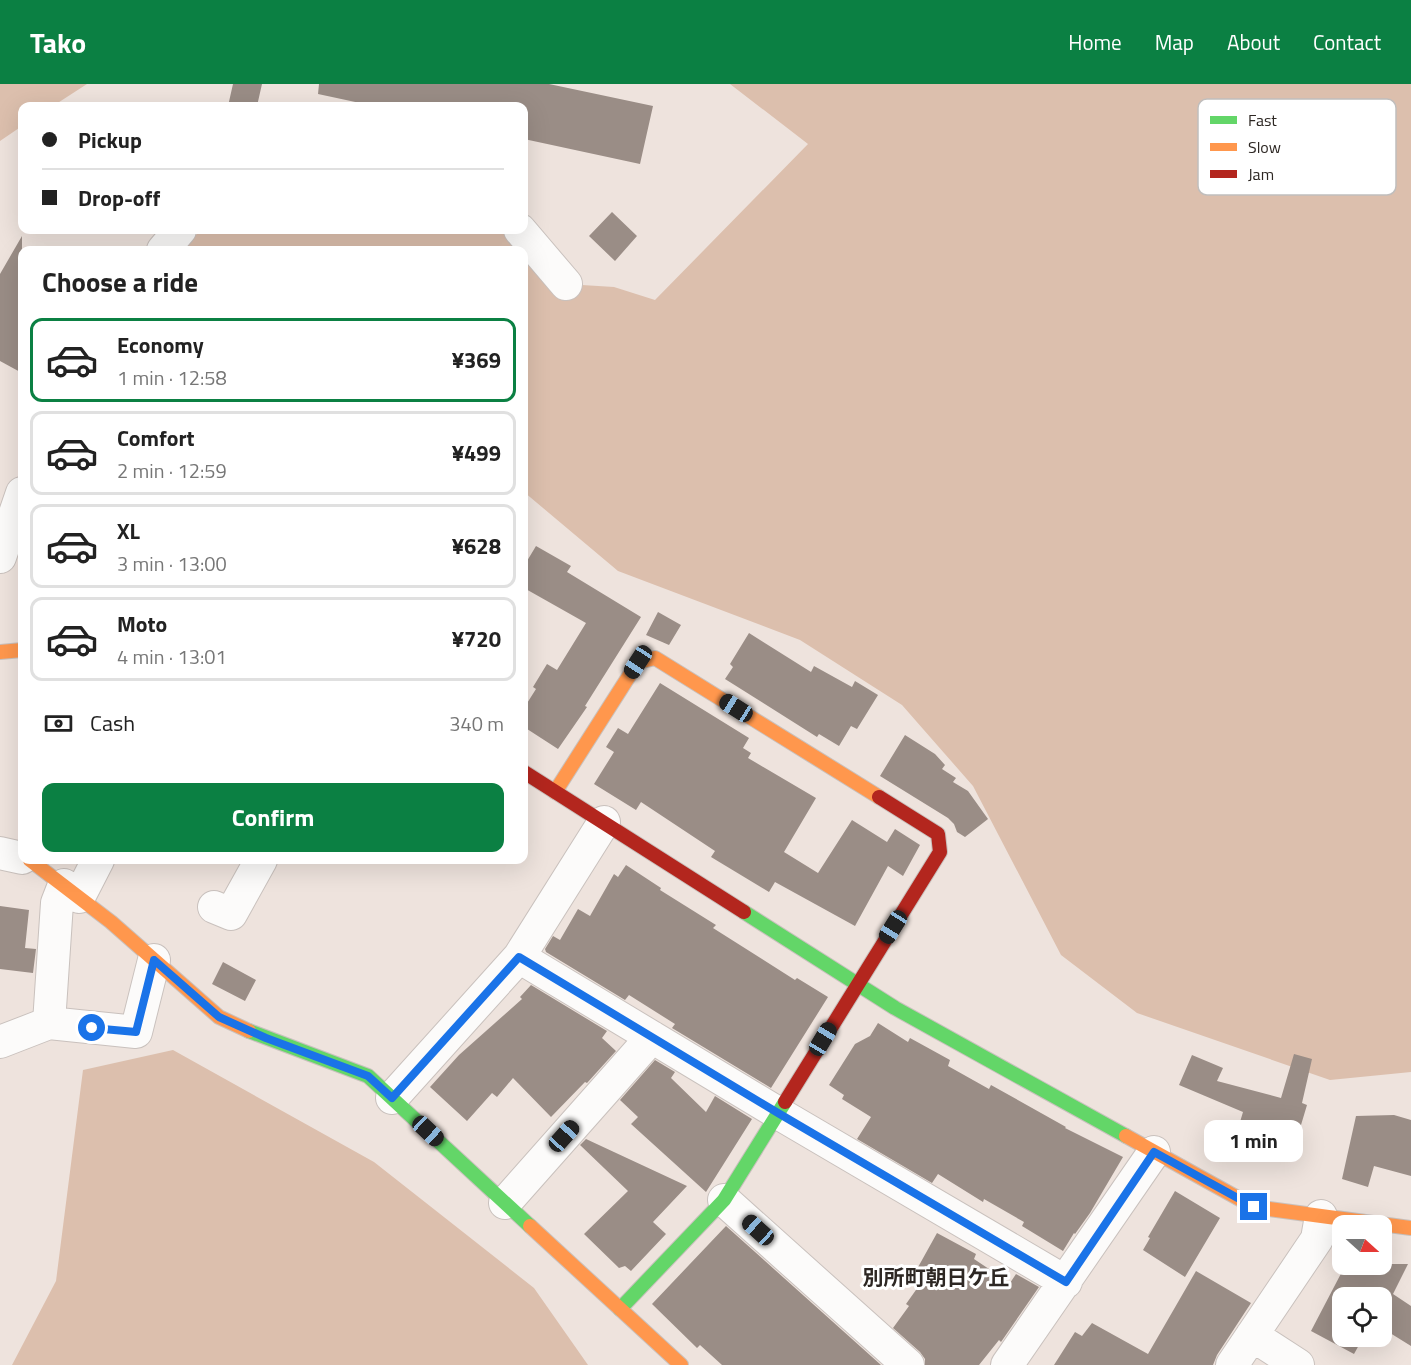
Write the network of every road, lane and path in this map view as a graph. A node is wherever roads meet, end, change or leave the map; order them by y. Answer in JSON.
{"nodes":[{"id":1,"x":177,"y":234,"type":"edge"},
{"id":2,"x":523,"y":234,"type":"edge"},
{"id":3,"x":167,"y":246,"type":"edge"},
{"id":4,"x":566,"y":284,"type":"dead end"},
{"id":5,"x":18,"y":505,"type":"edge"},
{"id":6,"x":0,"y":557,"type":"edge"},
{"id":7,"x":18,"y":650,"type":"edge"},
{"id":8,"x":0,"y":652,"type":"edge"},
{"id":9,"x":528,"y":775,"type":"edge"},
{"id":10,"x":555,"y":792,"type":"junction"},
{"id":11,"x":604,"y":822,"type":"junction"},
{"id":12,"x":0,"y":853,"type":"edge"},
{"id":13,"x":18,"y":857,"type":"edge"},
{"id":14,"x":36,"y":864,"type":"edge"},
{"id":15,"x":95,"y":864,"type":"edge"},
{"id":16,"x":259,"y":864,"type":"edge"},
{"id":17,"x":71,"y":891,"type":"junction"},
{"id":18,"x":214,"y":907,"type":"dead end"},
{"id":19,"x":519,"y":957,"type":"junction"},
{"id":20,"x":154,"y":960,"type":"junction"},
{"id":21,"x":857,"y":984,"type":"junction"},
{"id":22,"x":49,"y":1023,"type":"junction"},
{"id":23,"x":652,"y":1037,"type":"junction"},
{"id":24,"x":0,"y":1042,"type":"edge"},
{"id":25,"x":392,"y":1098,"type":"junction"},
{"id":26,"x":778,"y":1113,"type":"junction"},
{"id":27,"x":1154,"y":1152,"type":"junction"},
{"id":28,"x":724,"y":1200,"type":"junction"},
{"id":29,"x":505,"y":1203,"type":"junction"},
{"id":30,"x":1321,"y":1216,"type":"junction"},
{"id":31,"x":1411,"y":1228,"type":"edge"},
{"id":32,"x":1066,"y":1282,"type":"junction"},
{"id":33,"x":620,"y":1309,"type":"junction"},
{"id":34,"x":1252,"y":1335,"type":"junction"},
{"id":35,"x":681,"y":1365,"type":"edge"},
{"id":36,"x":908,"y":1365,"type":"edge"},
{"id":37,"x":1007,"y":1365,"type":"edge"},
{"id":38,"x":1232,"y":1365,"type":"edge"},
{"id":39,"x":1299,"y":1365,"type":"edge"}],
"edges":[{"from":1,"to":3,"type":"street"},
{"from":2,"to":4,"type":"street"},
{"from":5,"to":6,"type":"street"},
{"from":7,"to":8,"type":"street"},
{"from":9,"to":10,"type":"street"},
{"from":10,"to":11,"type":"street"},
{"from":10,"to":21,"type":"street"},
{"from":11,"to":19,"type":"street"},
{"from":11,"to":21,"type":"street"},
{"from":12,"to":13,"type":"street"},
{"from":14,"to":17,"type":"street"},
{"from":15,"to":17,"type":"street"},
{"from":16,"to":18,"type":"street"},
{"from":17,"to":20,"type":"street"},
{"from":17,"to":22,"type":"street"},
{"from":19,"to":23,"type":"street"},
{"from":19,"to":25,"type":"street"},
{"from":20,"to":22,"type":"street"},
{"from":20,"to":25,"type":"street"},
{"from":21,"to":26,"type":"street"},
{"from":21,"to":27,"type":"street"},
{"from":22,"to":24,"type":"street"},
{"from":23,"to":26,"type":"street"},
{"from":23,"to":29,"type":"street"},
{"from":25,"to":29,"type":"street"},
{"from":26,"to":28,"type":"street"},
{"from":26,"to":32,"type":"street"},
{"from":27,"to":30,"type":"street"},
{"from":27,"to":32,"type":"street"},
{"from":28,"to":33,"type":"street"},
{"from":28,"to":36,"type":"street"},
{"from":29,"to":33,"type":"street"},
{"from":30,"to":31,"type":"street"},
{"from":30,"to":34,"type":"street"},
{"from":32,"to":37,"type":"street"},
{"from":33,"to":35,"type":"street"},
{"from":34,"to":38,"type":"street"},
{"from":34,"to":39,"type":"street"}]}
